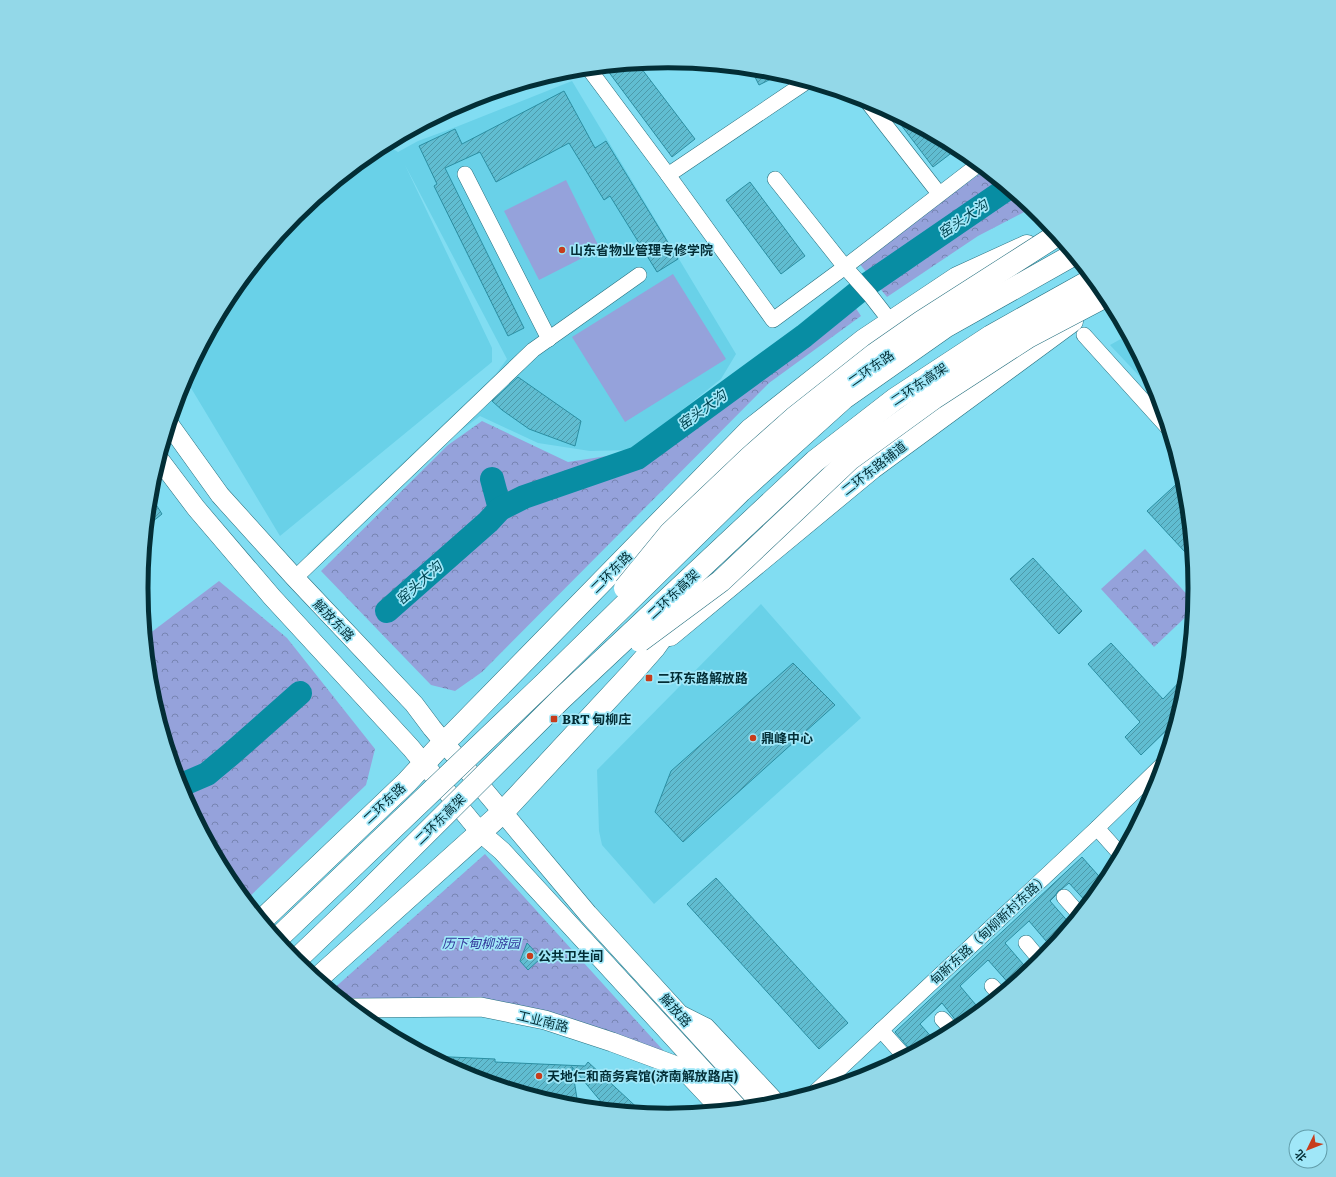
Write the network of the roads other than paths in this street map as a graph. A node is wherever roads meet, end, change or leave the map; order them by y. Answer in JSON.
{"nodes":[{"id":1,"x":592,"y":73,"type":"edge"},
{"id":2,"x":801,"y":85,"type":"edge"},
{"id":3,"x":875,"y":112,"type":"edge"},
{"id":4,"x":974,"y":168,"type":"edge"},
{"id":5,"x":465,"y":174,"type":"dead end"},
{"id":6,"x":668,"y":174,"type":"junction"},
{"id":7,"x":775,"y":179,"type":"dead end"},
{"id":8,"x":937,"y":191,"type":"dead end"},
{"id":9,"x":1051,"y":236,"type":"edge"},
{"id":10,"x":1052,"y":237,"type":"edge"},
{"id":11,"x":1056,"y":241,"type":"edge"},
{"id":12,"x":1068,"y":257,"type":"edge"},
{"id":13,"x":845,"y":267,"type":"junction"},
{"id":14,"x":639,"y":275,"type":"dead end"},
{"id":15,"x":1088,"y":282,"type":"edge"},
{"id":16,"x":1100,"y":297,"type":"edge"},
{"id":17,"x":1101,"y":299,"type":"edge"},
{"id":18,"x":1101,"y":299,"type":"edge"},
{"id":19,"x":886,"y":317,"type":"junction"},
{"id":20,"x":1084,"y":335,"type":"dead end"},
{"id":21,"x":548,"y":339,"type":"junction"},
{"id":22,"x":1161,"y":420,"type":"edge"},
{"id":23,"x":173,"y":429,"type":"edge"},
{"id":24,"x":163,"y":464,"type":"edge"},
{"id":25,"x":635,"y":548,"type":"junction"},
{"id":26,"x":295,"y":578,"type":"junction"},
{"id":27,"x":654,"y":648,"type":"junction"},
{"id":28,"x":546,"y":682,"type":"junction"},
{"id":29,"x":561,"y":699,"type":"junction"},
{"id":30,"x":444,"y":742,"type":"junction"},
{"id":31,"x":424,"y":764,"type":"junction"},
{"id":32,"x":1155,"y":771,"type":"edge"},
{"id":33,"x":1138,"y":788,"type":"junction"},
{"id":34,"x":1149,"y":788,"type":"edge"},
{"id":35,"x":504,"y":812,"type":"junction"},
{"id":36,"x":1097,"y":828,"type":"junction"},
{"id":37,"x":480,"y":832,"type":"junction"},
{"id":38,"x":1118,"y":851,"type":"edge"},
{"id":39,"x":1064,"y":897,"type":"dead end"},
{"id":40,"x":1077,"y":910,"type":"edge"},
{"id":41,"x":588,"y":914,"type":"junction"},
{"id":42,"x":265,"y":917,"type":"edge"},
{"id":43,"x":573,"y":928,"type":"junction"},
{"id":44,"x":280,"y":936,"type":"edge"},
{"id":45,"x":1026,"y":943,"type":"dead end"},
{"id":46,"x":1037,"y":956,"type":"edge"},
{"id":47,"x":300,"y":957,"type":"edge"},
{"id":48,"x":320,"y":976,"type":"edge"},
{"id":49,"x":361,"y":1008,"type":"edge"},
{"id":50,"x":676,"y":1010,"type":"junction"},
{"id":51,"x":942,"y":1019,"type":"dead end"},
{"id":52,"x":949,"y":1026,"type":"edge"},
{"id":53,"x":880,"y":1030,"type":"junction"},
{"id":54,"x":901,"y":1053,"type":"edge"},
{"id":55,"x":705,"y":1078,"type":"junction"},
{"id":56,"x":822,"y":1085,"type":"edge"},
{"id":57,"x":775,"y":1098,"type":"edge"},
{"id":58,"x":759,"y":1101,"type":"edge"},
{"id":59,"x":735,"y":1105,"type":"edge"},
{"id":60,"x":717,"y":1106,"type":"edge"}],
"edges":[{"from":1,"to":6,"type":"street"},
{"from":2,"to":6,"type":"street"},
{"from":3,"to":8,"type":"street"},
{"from":4,"to":13,"type":"street"},
{"from":5,"to":21,"type":"street"},
{"from":6,"to":13,"type":"street"},
{"from":7,"to":13,"type":"street"},
{"from":9,"to":19,"type":"highway"},
{"from":10,"to":28,"type":"highway","bridge":true},
{"from":11,"to":25,"type":"highway","name":"二环东路"},
{"from":12,"to":28,"type":"highway","name":"二环东高架","bridge":true},
{"from":13,"to":19,"type":"street"},
{"from":14,"to":21,"type":"street"},
{"from":15,"to":29,"type":"highway","name":"二环东高架","bridge":true},
{"from":16,"to":27,"type":"highway"},
{"from":17,"to":29,"type":"highway","bridge":true},
{"from":18,"to":27,"type":"highway","name":"二环东路辅道"},
{"from":19,"to":25,"type":"highway"},
{"from":20,"to":22,"type":"street"},
{"from":21,"to":26,"type":"street"},
{"from":23,"to":26,"type":"main road","name":"解放东路"},
{"from":24,"to":31,"type":"main road"},
{"from":25,"to":30,"type":"highway","name":"二环东路"},
{"from":26,"to":30,"type":"main road","name":"解放东路"},
{"from":27,"to":35,"type":"highway"},
{"from":28,"to":44,"type":"highway","name":"二环东高架","bridge":true},
{"from":29,"to":47,"type":"highway","name":"二环东高架","bridge":true},
{"from":30,"to":31,"type":"highway","name":"二环东路"},
{"from":30,"to":35,"type":"main road","name":"解放东路"},
{"from":31,"to":37,"type":"main road"},
{"from":31,"to":42,"type":"highway","name":"二环东路"},
{"from":32,"to":33,"type":"street","name":"甸新东路（甸柳新村东路）"},
{"from":33,"to":34,"type":"street"},
{"from":33,"to":36,"type":"street","name":"甸新东路（甸柳新村东路）"},
{"from":35,"to":37,"type":"highway"},
{"from":35,"to":41,"type":"main road","name":"解放路"},
{"from":36,"to":38,"type":"street"},
{"from":36,"to":53,"type":"street","name":"甸新东路（甸柳新村东路）"},
{"from":37,"to":43,"type":"main road","name":"解放路"},
{"from":37,"to":48,"type":"highway"},
{"from":39,"to":40,"type":"street"},
{"from":41,"to":43,"type":"main road"},
{"from":41,"to":50,"type":"main road","name":"解放路"},
{"from":43,"to":55,"type":"main road","name":"解放路"},
{"from":45,"to":46,"type":"street"},
{"from":49,"to":55,"type":"main road","name":"工业南路"},
{"from":50,"to":57,"type":"street"},
{"from":50,"to":58,"type":"main road","name":"解放路"},
{"from":51,"to":52,"type":"street"},
{"from":53,"to":54,"type":"street"},
{"from":53,"to":56,"type":"street","name":"甸新东路（甸柳新村东路）"},
{"from":55,"to":59,"type":"main road","name":"解放路"},
{"from":55,"to":60,"type":"main road"}]}
